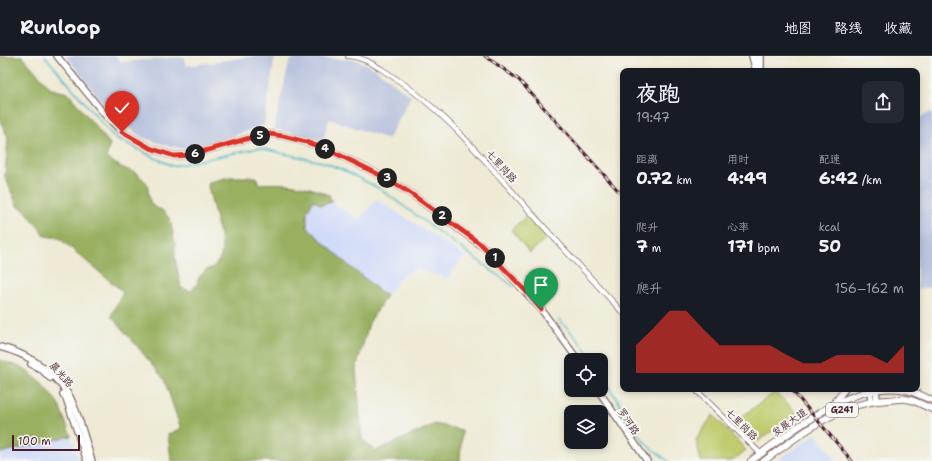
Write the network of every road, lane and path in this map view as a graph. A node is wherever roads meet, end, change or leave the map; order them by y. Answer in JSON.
{"nodes":[{"id":1,"x":57,"y":56,"type":"edge"},
{"id":2,"x":348,"y":56,"type":"edge"},
{"id":3,"x":752,"y":56,"type":"edge"},
{"id":4,"x":756,"y":56,"type":"edge"},
{"id":5,"x":761,"y":56,"type":"edge"},
{"id":6,"x":755,"y":68,"type":"edge"},
{"id":7,"x":759,"y":68,"type":"edge"},
{"id":8,"x":760,"y":68,"type":"edge"},
{"id":9,"x":620,"y":310,"type":"edge"},
{"id":10,"x":0,"y":347,"type":"edge"},
{"id":11,"x":0,"y":350,"type":"edge"},
{"id":12,"x":573,"y":353,"type":"edge"},
{"id":13,"x":698,"y":392,"type":"edge"},
{"id":14,"x":843,"y":392,"type":"edge"},
{"id":15,"x":867,"y":392,"type":"edge"},
{"id":16,"x":873,"y":392,"type":"edge"},
{"id":17,"x":913,"y":392,"type":"edge"},
{"id":18,"x":603,"y":397,"type":"edge"},
{"id":19,"x":932,"y":400,"type":"edge"},
{"id":20,"x":874,"y":401,"type":"junction"},
{"id":21,"x":831,"y":407,"type":"junction"},
{"id":22,"x":932,"y":409,"type":"edge"},
{"id":23,"x":761,"y":454,"type":"junction"},
{"id":24,"x":87,"y":461,"type":"edge"},
{"id":25,"x":92,"y":461,"type":"edge"},
{"id":26,"x":647,"y":461,"type":"edge"},
{"id":27,"x":751,"y":461,"type":"edge"},
{"id":28,"x":764,"y":461,"type":"edge"}],
"edges":[{"from":1,"to":12,"type":"main road"},
{"from":2,"to":9,"type":"street","name":"七里岗路"},
{"from":3,"to":6,"type":"main road"},
{"from":4,"to":7,"type":"main road"},
{"from":5,"to":8,"type":"main road"},
{"from":10,"to":25,"type":"main road","name":"晨光路"},
{"from":11,"to":24,"type":"main road","name":"晨光路"},
{"from":13,"to":23,"type":"street","name":"七里岗路"},
{"from":14,"to":21,"type":"main road"},
{"from":15,"to":21,"type":"highway","name":"发展大道","number":"G241"},
{"from":16,"to":20,"type":"main road"},
{"from":17,"to":19,"type":"highway","name":"发展大道","number":"G241"},
{"from":18,"to":26,"type":"main road","name":"罗河路"},
{"from":20,"to":22,"type":"highway","name":"发展大道","number":"G241"},
{"from":20,"to":28,"type":"highway","name":"发展大道","number":"G241"},
{"from":21,"to":23,"type":"highway","name":"发展大道","number":"G241"},
{"from":23,"to":27,"type":"highway","name":"发展大道","number":"G241"}]}
